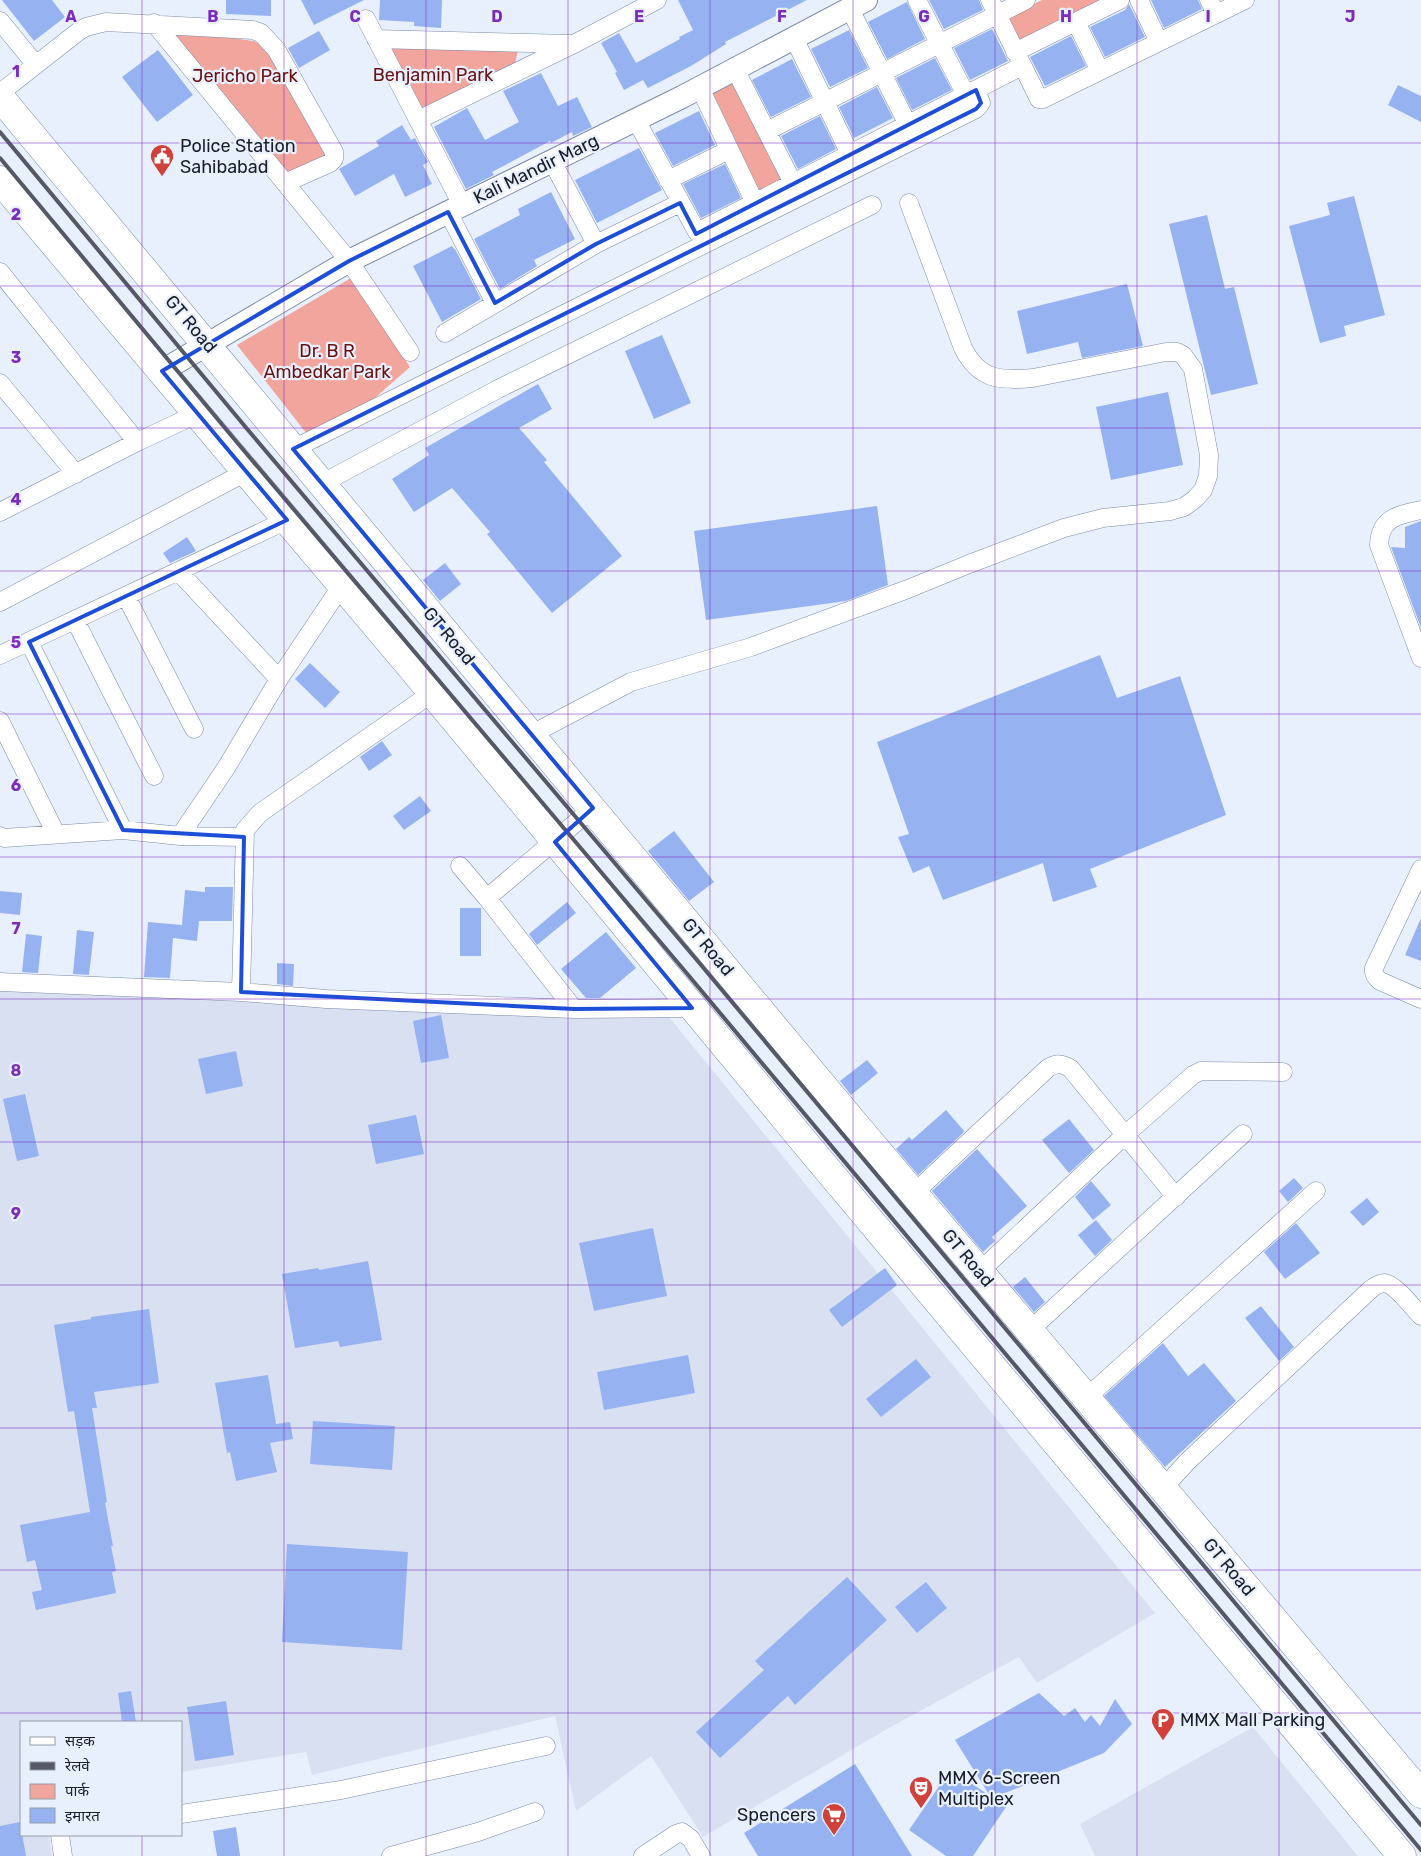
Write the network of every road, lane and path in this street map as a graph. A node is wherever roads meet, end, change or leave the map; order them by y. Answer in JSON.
{"nodes":[{"id":1,"x":657,"y":0,"type":"edge"},
{"id":2,"x":917,"y":0,"type":"edge"},
{"id":3,"x":1026,"y":0,"type":"edge"},
{"id":4,"x":1120,"y":0,"type":"edge"},
{"id":5,"x":1139,"y":0,"type":"edge"},
{"id":6,"x":1245,"y":0,"type":"edge"},
{"id":7,"x":858,"y":4,"type":"edge"},
{"id":8,"x":993,"y":7,"type":"edge"},
{"id":9,"x":1212,"y":7,"type":"edge"},
{"id":10,"x":366,"y":19,"type":"dead end"},
{"id":11,"x":0,"y":21,"type":"edge"},
{"id":12,"x":1076,"y":22,"type":"junction"},
{"id":13,"x":154,"y":23,"type":"junction"},
{"id":14,"x":376,"y":38,"type":"junction"},
{"id":15,"x":794,"y":38,"type":"junction"},
{"id":16,"x":1159,"y":42,"type":"junction"},
{"id":17,"x":940,"y":43,"type":"junction"},
{"id":18,"x":574,"y":44,"type":"junction"},
{"id":19,"x":1018,"y":59,"type":"junction"},
{"id":20,"x":36,"y":65,"type":"junction"},
{"id":21,"x":736,"y":69,"type":"junction"},
{"id":22,"x":1100,"y":71,"type":"junction"},
{"id":23,"x":882,"y":73,"type":"junction"},
{"id":24,"x":700,"y":88,"type":"junction"},
{"id":25,"x":971,"y":92,"type":"junction"},
{"id":26,"x":0,"y":95,"type":"edge"},
{"id":27,"x":824,"y":102,"type":"junction"},
{"id":28,"x":418,"y":120,"type":"junction"},
{"id":29,"x":636,"y":120,"type":"junction"},
{"id":30,"x":908,"y":125,"type":"junction"},
{"id":31,"x":767,"y":131,"type":"junction"},
{"id":32,"x":729,"y":150,"type":"junction"},
{"id":33,"x":850,"y":154,"type":"junction"},
{"id":34,"x":552,"y":161,"type":"junction"},
{"id":35,"x":668,"y":180,"type":"junction"},
{"id":36,"x":1,"y":183,"type":"edge"},
{"id":37,"x":285,"y":183,"type":"junction"},
{"id":38,"x":793,"y":183,"type":"junction"},
{"id":39,"x":680,"y":202,"type":"junction"},
{"id":40,"x":755,"y":203,"type":"junction"},
{"id":41,"x":909,"y":203,"type":"dead end"},
{"id":42,"x":872,"y":205,"type":"dead end"},
{"id":43,"x":455,"y":209,"type":"junction"},
{"id":44,"x":596,"y":244,"type":"junction"},
{"id":45,"x":349,"y":261,"type":"junction"},
{"id":46,"x":0,"y":272,"type":"edge"},
{"id":47,"x":495,"y":303,"type":"junction"},
{"id":48,"x":445,"y":333,"type":"dead end"},
{"id":49,"x":207,"y":343,"type":"junction"},
{"id":50,"x":410,"y":352,"type":"dead end"},
{"id":51,"x":162,"y":371,"type":"junction"},
{"id":52,"x":0,"y":383,"type":"edge"},
{"id":53,"x":198,"y":414,"type":"junction"},
{"id":54,"x":137,"y":442,"type":"junction"},
{"id":55,"x":293,"y":449,"type":"junction"},
{"id":56,"x":246,"y":472,"type":"junction"},
{"id":57,"x":76,"y":474,"type":"junction"},
{"id":58,"x":321,"y":484,"type":"junction"},
{"id":59,"x":3,"y":506,"type":"edge"},
{"id":60,"x":1421,"y":510,"type":"edge"},
{"id":61,"x":287,"y":520,"type":"junction"},
{"id":62,"x":178,"y":571,"type":"junction"},
{"id":63,"x":342,"y":585,"type":"junction"},
{"id":64,"x":126,"y":596,"type":"junction"},
{"id":65,"x":0,"y":602,"type":"edge"},
{"id":66,"x":75,"y":620,"type":"junction"},
{"id":67,"x":29,"y":642,"type":"junction"},
{"id":68,"x":0,"y":656,"type":"edge"},
{"id":69,"x":1421,"y":658,"type":"edge"},
{"id":70,"x":279,"y":679,"type":"junction"},
{"id":71,"x":432,"y":693,"type":"junction"},
{"id":72,"x":0,"y":721,"type":"edge"},
{"id":73,"x":194,"y":729,"type":"dead end"},
{"id":74,"x":532,"y":734,"type":"junction"},
{"id":75,"x":154,"y":776,"type":"dead end"},
{"id":76,"x":593,"y":808,"type":"junction"},
{"id":77,"x":123,"y":830,"type":"junction"},
{"id":78,"x":56,"y":834,"type":"junction"},
{"id":79,"x":0,"y":836,"type":"edge"},
{"id":80,"x":180,"y":836,"type":"junction"},
{"id":81,"x":244,"y":836,"type":"junction"},
{"id":82,"x":555,"y":842,"type":"junction"},
{"id":83,"x":460,"y":866,"type":"dead end"},
{"id":84,"x":1421,"y":869,"type":"edge"},
{"id":85,"x":488,"y":898,"type":"junction"},
{"id":86,"x":0,"y":982,"type":"edge"},
{"id":87,"x":241,"y":992,"type":"junction"},
{"id":88,"x":1421,"y":999,"type":"edge"},
{"id":89,"x":692,"y":1008,"type":"junction"},
{"id":90,"x":574,"y":1009,"type":"junction"},
{"id":91,"x":1283,"y":1072,"type":"dead end"},
{"id":92,"x":1244,"y":1134,"type":"dead end"},
{"id":93,"x":1124,"y":1135,"type":"junction"},
{"id":94,"x":1316,"y":1191,"type":"dead end"},
{"id":95,"x":913,"y":1194,"type":"junction"},
{"id":96,"x":1176,"y":1197,"type":"junction"},
{"id":97,"x":980,"y":1272,"type":"junction"},
{"id":98,"x":1421,"y":1316,"type":"edge"},
{"id":99,"x":1029,"y":1331,"type":"junction"},
{"id":100,"x":1086,"y":1398,"type":"junction"},
{"id":101,"x":1163,"y":1488,"type":"junction"},
{"id":102,"x":546,"y":1746,"type":"dead end"},
{"id":103,"x":1421,"y":1794,"type":"edge"},
{"id":104,"x":535,"y":1812,"type":"dead end"},
{"id":105,"x":182,"y":1814,"type":"edge"},
{"id":106,"x":60,"y":1836,"type":"edge"},
{"id":107,"x":63,"y":1856,"type":"edge"},
{"id":108,"x":391,"y":1856,"type":"edge"},
{"id":109,"x":643,"y":1856,"type":"edge"},
{"id":110,"x":701,"y":1856,"type":"edge"},
{"id":111,"x":1402,"y":1856,"type":"edge"}],
"edges":[{"from":1,"to":18,"type":"street"},
{"from":2,"to":17,"type":"street"},
{"from":3,"to":8,"type":"street"},
{"from":4,"to":12,"type":"street"},
{"from":5,"to":16,"type":"street"},
{"from":6,"to":9,"type":"street"},
{"from":7,"to":15,"type":"street","name":"Kali Mandir Marg"},
{"from":7,"to":23,"type":"street"},
{"from":8,"to":17,"type":"street"},
{"from":8,"to":19,"type":"street"},
{"from":9,"to":16,"type":"street"},
{"from":10,"to":14,"type":"street"},
{"from":11,"to":20,"type":"street"},
{"from":12,"to":19,"type":"street"},
{"from":12,"to":22,"type":"street"},
{"from":13,"to":20,"type":"street"},
{"from":13,"to":37,"type":"street"},
{"from":13,"to":37,"type":"street"},
{"from":14,"to":18,"type":"street"},
{"from":14,"to":28,"type":"street"},
{"from":15,"to":21,"type":"street","name":"Kali Mandir Marg"},
{"from":15,"to":27,"type":"street"},
{"from":16,"to":22,"type":"street"},
{"from":17,"to":23,"type":"street"},
{"from":17,"to":25,"type":"street"},
{"from":18,"to":28,"type":"street"},
{"from":19,"to":22,"type":"street"},
{"from":19,"to":25,"type":"street"},
{"from":20,"to":26,"type":"street"},
{"from":21,"to":24,"type":"street","name":"Kali Mandir Marg"},
{"from":21,"to":31,"type":"street"},
{"from":23,"to":27,"type":"street"},
{"from":23,"to":30,"type":"street"},
{"from":24,"to":29,"type":"street","name":"Kali Mandir Marg"},
{"from":24,"to":32,"type":"street"},
{"from":25,"to":30,"type":"street"},
{"from":25,"to":55,"type":"street"},
{"from":26,"to":49,"type":"highway","name":"GT Road"},
{"from":27,"to":31,"type":"street"},
{"from":27,"to":33,"type":"street"},
{"from":28,"to":43,"type":"street"},
{"from":29,"to":34,"type":"street","name":"Kali Mandir Marg"},
{"from":29,"to":35,"type":"street"},
{"from":30,"to":33,"type":"street"},
{"from":31,"to":38,"type":"street"},
{"from":32,"to":35,"type":"street"},
{"from":32,"to":40,"type":"street"},
{"from":33,"to":38,"type":"street"},
{"from":34,"to":43,"type":"street","name":"Kali Mandir Marg"},
{"from":34,"to":44,"type":"street"},
{"from":35,"to":39,"type":"street"},
{"from":36,"to":51,"type":"highway"},
{"from":37,"to":45,"type":"street"},
{"from":38,"to":40,"type":"street"},
{"from":39,"to":40,"type":"street"},
{"from":39,"to":44,"type":"street"},
{"from":41,"to":74,"type":"street"},
{"from":42,"to":58,"type":"street"},
{"from":43,"to":45,"type":"street","name":"Kali Mandir Marg"},
{"from":43,"to":47,"type":"street"},
{"from":44,"to":47,"type":"street"},
{"from":45,"to":49,"type":"street","name":"Kali Mandir Marg"},
{"from":45,"to":50,"type":"street"},
{"from":46,"to":54,"type":"street"},
{"from":47,"to":48,"type":"street"},
{"from":49,"to":51,"type":"street","name":"Kali Mandir Marg"},
{"from":49,"to":55,"type":"highway","name":"GT Road"},
{"from":51,"to":53,"type":"highway"},
{"from":52,"to":57,"type":"street"},
{"from":53,"to":54,"type":"street"},
{"from":53,"to":56,"type":"highway"},
{"from":54,"to":57,"type":"street"},
{"from":55,"to":58,"type":"highway","name":"GT Road"},
{"from":56,"to":61,"type":"highway"},
{"from":56,"to":65,"type":"street"},
{"from":57,"to":59,"type":"street"},
{"from":58,"to":74,"type":"highway","name":"GT Road"},
{"from":60,"to":69,"type":"street"},
{"from":61,"to":62,"type":"street"},
{"from":61,"to":63,"type":"highway"},
{"from":62,"to":64,"type":"street"},
{"from":62,"to":70,"type":"street"},
{"from":63,"to":70,"type":"street"},
{"from":63,"to":71,"type":"highway"},
{"from":64,"to":66,"type":"street"},
{"from":64,"to":73,"type":"street"},
{"from":66,"to":67,"type":"street"},
{"from":66,"to":75,"type":"street"},
{"from":67,"to":68,"type":"street"},
{"from":67,"to":77,"type":"street"},
{"from":70,"to":80,"type":"street"},
{"from":71,"to":81,"type":"street"},
{"from":71,"to":82,"type":"highway"},
{"from":72,"to":78,"type":"street"},
{"from":74,"to":76,"type":"highway","name":"GT Road"},
{"from":76,"to":82,"type":"street"},
{"from":76,"to":95,"type":"highway","name":"GT Road"},
{"from":77,"to":78,"type":"street"},
{"from":77,"to":80,"type":"street"},
{"from":78,"to":79,"type":"street"},
{"from":80,"to":81,"type":"street"},
{"from":81,"to":87,"type":"street"},
{"from":82,"to":85,"type":"street"},
{"from":82,"to":89,"type":"highway"},
{"from":83,"to":85,"type":"street"},
{"from":84,"to":88,"type":"street"},
{"from":85,"to":90,"type":"street"},
{"from":86,"to":87,"type":"street"},
{"from":87,"to":90,"type":"street"},
{"from":89,"to":90,"type":"street"},
{"from":89,"to":111,"type":"highway"},
{"from":91,"to":93,"type":"street"},
{"from":92,"to":96,"type":"street"},
{"from":93,"to":95,"type":"street"},
{"from":93,"to":96,"type":"street"},
{"from":93,"to":97,"type":"street"},
{"from":94,"to":100,"type":"street"},
{"from":95,"to":97,"type":"highway","name":"GT Road"},
{"from":96,"to":99,"type":"street"},
{"from":97,"to":99,"type":"highway","name":"GT Road"},
{"from":98,"to":101,"type":"street"},
{"from":99,"to":100,"type":"highway","name":"GT Road"},
{"from":100,"to":101,"type":"highway","name":"GT Road"},
{"from":101,"to":103,"type":"highway","name":"GT Road"},
{"from":102,"to":105,"type":"street"},
{"from":104,"to":108,"type":"street"},
{"from":106,"to":107,"type":"street"},
{"from":109,"to":110,"type":"street"}]}
